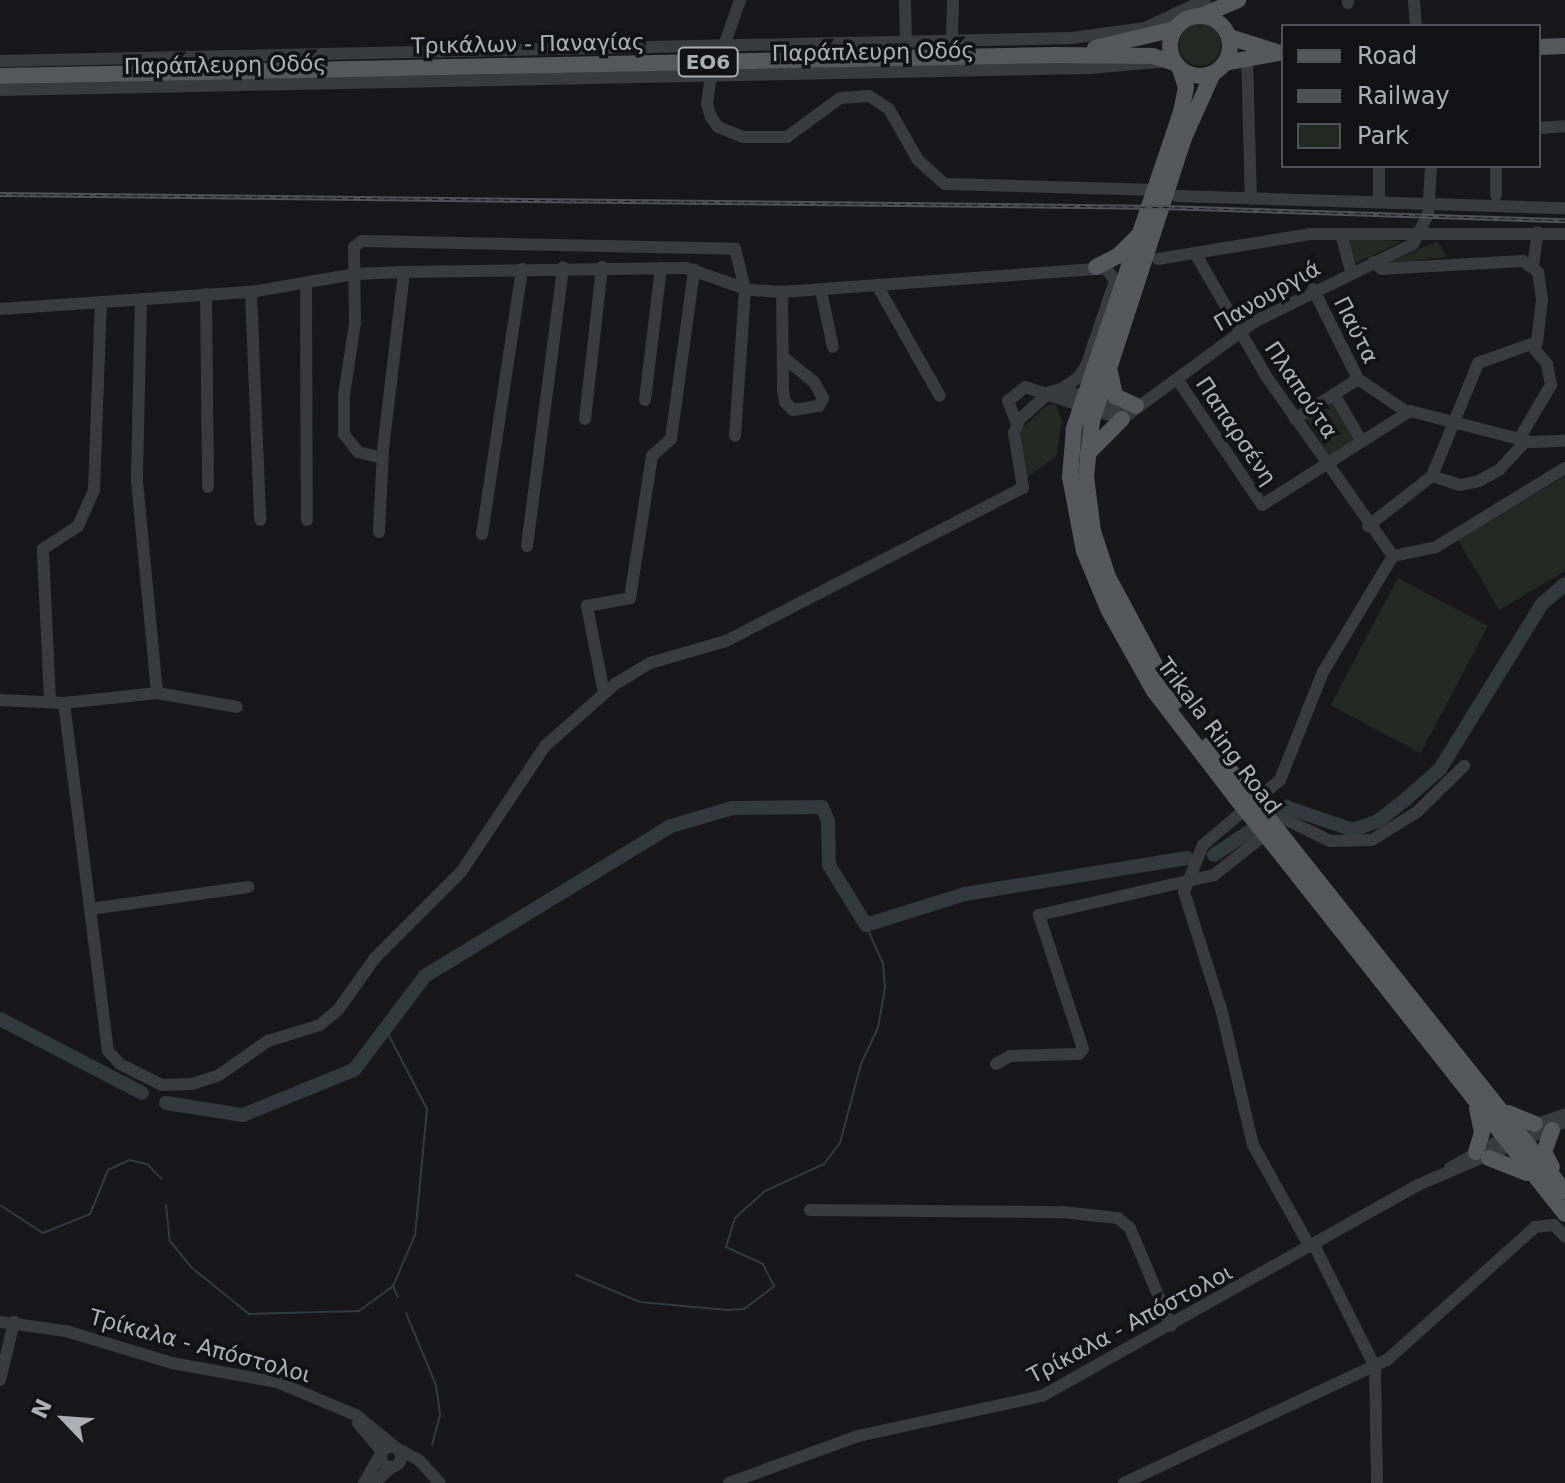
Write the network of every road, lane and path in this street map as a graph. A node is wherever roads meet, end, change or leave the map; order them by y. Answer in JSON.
{"nodes":[{"id":1,"x":740,"y":0,"type":"edge"},
{"id":2,"x":905,"y":0,"type":"edge"},
{"id":3,"x":953,"y":0,"type":"edge"},
{"id":4,"x":1239,"y":0,"type":"edge"},
{"id":5,"x":1414,"y":0,"type":"edge"},
{"id":6,"x":1204,"y":8,"type":"edge"},
{"id":7,"x":1416,"y":24,"type":"edge"},
{"id":8,"x":1175,"y":29,"type":"junction"},
{"id":9,"x":1228,"y":34,"type":"junction"},
{"id":10,"x":1124,"y":39,"type":"junction"},
{"id":11,"x":952,"y":41,"type":"junction"},
{"id":12,"x":906,"y":42,"type":"junction"},
{"id":13,"x":724,"y":46,"type":"junction"},
{"id":14,"x":1565,"y":46,"type":"edge"},
{"id":15,"x":1541,"y":47,"type":"edge"},
{"id":16,"x":1280,"y":52,"type":"edge"},
{"id":17,"x":1056,"y":55,"type":"junction"},
{"id":18,"x":347,"y":56,"type":"junction"},
{"id":19,"x":1247,"y":58,"type":"junction"},
{"id":20,"x":0,"y":61,"type":"edge"},
{"id":21,"x":270,"y":64,"type":"junction"},
{"id":22,"x":1175,"y":64,"type":"junction"},
{"id":23,"x":1219,"y":68,"type":"junction"},
{"id":24,"x":359,"y":69,"type":"junction"},
{"id":25,"x":711,"y":75,"type":"junction"},
{"id":26,"x":0,"y":76,"type":"edge"},
{"id":27,"x":0,"y":90,"type":"edge"},
{"id":28,"x":1565,"y":126,"type":"edge"},
{"id":29,"x":1541,"y":128,"type":"edge"},
{"id":30,"x":1379,"y":168,"type":"edge"},
{"id":31,"x":1431,"y":168,"type":"edge"},
{"id":32,"x":1496,"y":168,"type":"edge"},
{"id":33,"x":1156,"y":190,"type":"junction"},
{"id":34,"x":1496,"y":195,"type":"dead end"},
{"id":35,"x":1177,"y":196,"type":"dead end"},
{"id":36,"x":1251,"y":199,"type":"junction"},
{"id":37,"x":1379,"y":202,"type":"junction"},
{"id":38,"x":1429,"y":203,"type":"junction"},
{"id":39,"x":1565,"y":208,"type":"edge"},
{"id":40,"x":1144,"y":228,"type":"junction"},
{"id":41,"x":1538,"y":232,"type":"junction"},
{"id":42,"x":1341,"y":234,"type":"junction"},
{"id":43,"x":1565,"y":234,"type":"edge"},
{"id":44,"x":1421,"y":236,"type":"junction"},
{"id":45,"x":1451,"y":237,"type":"junction"},
{"id":46,"x":529,"y":244,"type":"junction"},
{"id":47,"x":1195,"y":253,"type":"junction"},
{"id":48,"x":1158,"y":259,"type":"dead end"},
{"id":49,"x":1373,"y":262,"type":"junction"},
{"id":50,"x":1457,"y":263,"type":"junction"},
{"id":51,"x":1533,"y":266,"type":"junction"},
{"id":52,"x":563,"y":267,"type":"junction"},
{"id":53,"x":602,"y":267,"type":"junction"},
{"id":54,"x":1096,"y":267,"type":"junction"},
{"id":55,"x":661,"y":268,"type":"junction"},
{"id":56,"x":525,"y":269,"type":"junction"},
{"id":57,"x":694,"y":270,"type":"junction"},
{"id":58,"x":404,"y":272,"type":"junction"},
{"id":59,"x":1351,"y":272,"type":"junction"},
{"id":60,"x":355,"y":274,"type":"junction"},
{"id":61,"x":306,"y":283,"type":"junction"},
{"id":62,"x":878,"y":287,"type":"junction"},
{"id":63,"x":745,"y":289,"type":"junction"},
{"id":64,"x":1313,"y":289,"type":"junction"},
{"id":65,"x":821,"y":291,"type":"junction"},
{"id":66,"x":251,"y":292,"type":"junction"},
{"id":67,"x":782,"y":292,"type":"junction"},
{"id":68,"x":206,"y":294,"type":"junction"},
{"id":69,"x":141,"y":299,"type":"junction"},
{"id":70,"x":101,"y":302,"type":"junction"},
{"id":71,"x":0,"y":309,"type":"edge"},
{"id":72,"x":1239,"y":332,"type":"junction"},
{"id":73,"x":1532,"y":346,"type":"junction"},
{"id":74,"x":833,"y":347,"type":"dead end"},
{"id":75,"x":784,"y":358,"type":"dead end"},
{"id":76,"x":1110,"y":370,"type":"junction"},
{"id":77,"x":1177,"y":379,"type":"junction"},
{"id":78,"x":1358,"y":379,"type":"junction"},
{"id":79,"x":1334,"y":394,"type":"junction"},
{"id":80,"x":940,"y":396,"type":"dead end"},
{"id":81,"x":645,"y":400,"type":"dead end"},
{"id":82,"x":1076,"y":403,"type":"junction"},
{"id":83,"x":1139,"y":406,"type":"junction"},
{"id":84,"x":1407,"y":412,"type":"junction"},
{"id":85,"x":585,"y":419,"type":"dead end"},
{"id":86,"x":1122,"y":419,"type":"junction"},
{"id":87,"x":1295,"y":419,"type":"junction"},
{"id":88,"x":1452,"y":421,"type":"junction"},
{"id":89,"x":1017,"y":424,"type":"junction"},
{"id":90,"x":735,"y":436,"type":"dead end"},
{"id":91,"x":1361,"y":440,"type":"junction"},
{"id":92,"x":1522,"y":440,"type":"junction"},
{"id":93,"x":1565,"y":441,"type":"edge"},
{"id":94,"x":1087,"y":455,"type":"junction"},
{"id":95,"x":382,"y":458,"type":"junction"},
{"id":96,"x":1326,"y":462,"type":"junction"},
{"id":97,"x":1565,"y":468,"type":"edge"},
{"id":98,"x":1432,"y":476,"type":"junction"},
{"id":99,"x":208,"y":487,"type":"dead end"},
{"id":100,"x":260,"y":520,"type":"dead end"},
{"id":101,"x":307,"y":520,"type":"dead end"},
{"id":102,"x":1368,"y":526,"type":"junction"},
{"id":103,"x":379,"y":532,"type":"dead end"},
{"id":104,"x":482,"y":534,"type":"dead end"},
{"id":105,"x":527,"y":546,"type":"dead end"},
{"id":106,"x":1393,"y":556,"type":"junction"},
{"id":107,"x":157,"y":693,"type":"junction"},
{"id":108,"x":604,"y":693,"type":"junction"},
{"id":109,"x":0,"y":700,"type":"edge"},
{"id":110,"x":50,"y":700,"type":"junction"},
{"id":111,"x":64,"y":703,"type":"junction"},
{"id":112,"x":237,"y":707,"type":"dead end"},
{"id":113,"x":1464,"y":766,"type":"dead end"},
{"id":114,"x":1241,"y":794,"type":"junction"},
{"id":115,"x":1188,"y":874,"type":"junction"},
{"id":116,"x":248,"y":887,"type":"dead end"},
{"id":117,"x":90,"y":909,"type":"junction"},
{"id":118,"x":996,"y":1064,"type":"dead end"},
{"id":119,"x":1479,"y":1092,"type":"junction"},
{"id":120,"x":1565,"y":1114,"type":"edge"},
{"id":121,"x":1551,"y":1126,"type":"edge"},
{"id":122,"x":1515,"y":1140,"type":"junction"},
{"id":123,"x":1482,"y":1155,"type":"junction"},
{"id":124,"x":1563,"y":1199,"type":"edge"},
{"id":125,"x":810,"y":1210,"type":"dead end"},
{"id":126,"x":1565,"y":1237,"type":"edge"},
{"id":127,"x":1312,"y":1246,"type":"junction"},
{"id":128,"x":7,"y":1322,"type":"edge"},
{"id":129,"x":1171,"y":1326,"type":"junction"},
{"id":130,"x":1375,"y":1367,"type":"junction"},
{"id":131,"x":0,"y":1380,"type":"edge"},
{"id":132,"x":340,"y":1408,"type":"junction"},
{"id":133,"x":396,"y":1448,"type":"junction"},
{"id":134,"x":381,"y":1454,"type":"junction"},
{"id":135,"x":394,"y":1466,"type":"junction"},
{"id":136,"x":428,"y":1470,"type":"junction"},
{"id":137,"x":364,"y":1483,"type":"edge"},
{"id":138,"x":374,"y":1483,"type":"edge"},
{"id":139,"x":440,"y":1483,"type":"edge"},
{"id":140,"x":729,"y":1483,"type":"edge"},
{"id":141,"x":1124,"y":1483,"type":"edge"},
{"id":142,"x":1377,"y":1483,"type":"edge"}],
"edges":[{"from":1,"to":13,"type":"street"},
{"from":2,"to":12,"type":"street"},
{"from":3,"to":11,"type":"street"},
{"from":4,"to":6,"type":"main road","number":"ΕΟ6"},
{"from":4,"to":9,"type":"main road","number":"ΕΟ6"},
{"from":5,"to":7,"type":"street"},
{"from":6,"to":8,"type":"main road","number":"ΕΟ6"},
{"from":6,"to":9,"type":"main road"},
{"from":6,"to":10,"type":"street","name":"Παράπλευρη Οδός"},
{"from":8,"to":10,"type":"main road","name":"Τρικάλων - Παναγίας","number":"ΕΟ6"},
{"from":8,"to":22,"type":"main road"},
{"from":9,"to":16,"type":"main road"},
{"from":9,"to":23,"type":"main road","number":"ΕΟ6"},
{"from":10,"to":11,"type":"street","name":"Παράπλευρη Οδός"},
{"from":10,"to":17,"type":"main road","name":"Τρικάλων - Παναγίας","number":"ΕΟ6"},
{"from":11,"to":12,"type":"street","name":"Παράπλευρη Οδός"},
{"from":12,"to":13,"type":"street","name":"Παράπλευρη Οδός"},
{"from":13,"to":18,"type":"street","name":"Παράπλευρη Οδός"},
{"from":14,"to":15,"type":"main road"},
{"from":16,"to":19,"type":"main road"},
{"from":17,"to":22,"type":"main road","name":"Τρικάλων - Παναγίας","number":"ΕΟ6"},
{"from":17,"to":24,"type":"main road","name":"Τρικάλων - Παναγίας","number":"ΕΟ6"},
{"from":18,"to":21,"type":"street","name":"Παράπλευρη Οδός"},
{"from":18,"to":24,"type":"main road"},
{"from":19,"to":23,"type":"main road"},
{"from":19,"to":36,"type":"street"},
{"from":20,"to":21,"type":"street","name":"Παράπλευρη Οδός"},
{"from":21,"to":24,"type":"main road","name":"Τρικάλων - Παναγίας","number":"ΕΟ6"},
{"from":21,"to":26,"type":"main road","name":"Τρικάλων - Παναγίας","number":"ΕΟ6"},
{"from":22,"to":23,"type":"main road","number":"ΕΟ6"},
{"from":22,"to":25,"type":"street","name":"Παράπλευρη Οδός"},
{"from":22,"to":33,"type":"main road","name":"Trikala Ring Road"},
{"from":23,"to":76,"type":"main road","name":"Trikala Ring Road"},
{"from":25,"to":27,"type":"street","name":"Παράπλευρη Οδός"},
{"from":25,"to":33,"type":"street"},
{"from":28,"to":29,"type":"street"},
{"from":30,"to":37,"type":"street"},
{"from":31,"to":38,"type":"street"},
{"from":32,"to":34,"type":"street"},
{"from":33,"to":40,"type":"main road","name":"Trikala Ring Road"},
{"from":35,"to":36,"type":"street"},
{"from":36,"to":37,"type":"street"},
{"from":37,"to":38,"type":"street"},
{"from":38,"to":39,"type":"street"},
{"from":38,"to":44,"type":"street"},
{"from":40,"to":54,"type":"main road"},
{"from":40,"to":82,"type":"main road","name":"Trikala Ring Road"},
{"from":41,"to":43,"type":"street"},
{"from":41,"to":45,"type":"street"},
{"from":41,"to":51,"type":"street"},
{"from":42,"to":44,"type":"street"},
{"from":42,"to":47,"type":"street"},
{"from":42,"to":59,"type":"street"},
{"from":44,"to":45,"type":"street"},
{"from":44,"to":49,"type":"street","name":"Πανουργιά"},
{"from":45,"to":50,"type":"street"},
{"from":46,"to":56,"type":"street"},
{"from":46,"to":60,"type":"street"},
{"from":46,"to":63,"type":"street"},
{"from":47,"to":48,"type":"street"},
{"from":47,"to":72,"type":"street","name":"Πλαπούτα"},
{"from":49,"to":50,"type":"street"},
{"from":49,"to":59,"type":"street","name":"Πανουργιά"},
{"from":50,"to":51,"type":"street"},
{"from":51,"to":73,"type":"street"},
{"from":52,"to":53,"type":"street"},
{"from":52,"to":56,"type":"street"},
{"from":52,"to":105,"type":"street"},
{"from":53,"to":55,"type":"street"},
{"from":53,"to":85,"type":"street"},
{"from":54,"to":62,"type":"street"},
{"from":54,"to":82,"type":"street"},
{"from":55,"to":57,"type":"street"},
{"from":55,"to":81,"type":"street"},
{"from":56,"to":58,"type":"street"},
{"from":56,"to":104,"type":"street"},
{"from":57,"to":63,"type":"street"},
{"from":57,"to":108,"type":"street"},
{"from":58,"to":60,"type":"street"},
{"from":58,"to":95,"type":"street"},
{"from":59,"to":64,"type":"street","name":"Πανουργιά"},
{"from":60,"to":61,"type":"street"},
{"from":60,"to":95,"type":"street"},
{"from":61,"to":66,"type":"street"},
{"from":61,"to":101,"type":"street"},
{"from":62,"to":65,"type":"street"},
{"from":62,"to":80,"type":"street"},
{"from":63,"to":67,"type":"street"},
{"from":63,"to":90,"type":"street"},
{"from":64,"to":72,"type":"street","name":"Πανουργιά"},
{"from":64,"to":78,"type":"street","name":"Παύτα"},
{"from":65,"to":67,"type":"street"},
{"from":65,"to":74,"type":"street"},
{"from":66,"to":68,"type":"street"},
{"from":66,"to":100,"type":"street"},
{"from":67,"to":75,"type":"street"},
{"from":68,"to":69,"type":"street"},
{"from":68,"to":99,"type":"street"},
{"from":69,"to":70,"type":"street"},
{"from":69,"to":107,"type":"street"},
{"from":70,"to":71,"type":"street"},
{"from":70,"to":110,"type":"street"},
{"from":72,"to":77,"type":"street","name":"Πανουργιά"},
{"from":72,"to":87,"type":"street","name":"Πλαπούτα"},
{"from":73,"to":88,"type":"street"},
{"from":73,"to":92,"type":"street"},
{"from":76,"to":82,"type":"main road","name":"Trikala Ring Road"},
{"from":76,"to":83,"type":"main road"},
{"from":77,"to":83,"type":"street","name":"Πανουργιά"},
{"from":77,"to":96,"type":"street","name":"Παπαρσένη"},
{"from":78,"to":79,"type":"street"},
{"from":78,"to":84,"type":"street","name":"Παύτα"},
{"from":79,"to":87,"type":"street"},
{"from":79,"to":91,"type":"street"},
{"from":82,"to":83,"type":"street"},
{"from":82,"to":86,"type":"street"},
{"from":82,"to":89,"type":"street"},
{"from":82,"to":89,"type":"street"},
{"from":82,"to":94,"type":"main road","name":"Trikala Ring Road"},
{"from":82,"to":114,"type":"main road","name":"Trikala Ring Road"},
{"from":83,"to":86,"type":"street","name":"Πανουργιά"},
{"from":84,"to":88,"type":"street"},
{"from":84,"to":91,"type":"street"},
{"from":86,"to":94,"type":"main road"},
{"from":87,"to":96,"type":"street","name":"Πλαπούτα"},
{"from":88,"to":92,"type":"street"},
{"from":88,"to":98,"type":"street"},
{"from":89,"to":108,"type":"street"},
{"from":91,"to":96,"type":"street"},
{"from":92,"to":93,"type":"street"},
{"from":92,"to":98,"type":"street"},
{"from":94,"to":114,"type":"main road","name":"Trikala Ring Road"},
{"from":95,"to":103,"type":"street"},
{"from":96,"to":102,"type":"street","name":"Πλαπούτα"},
{"from":97,"to":106,"type":"street"},
{"from":98,"to":102,"type":"street"},
{"from":102,"to":106,"type":"street","name":"Πλαπούτα"},
{"from":106,"to":115,"type":"street"},
{"from":107,"to":111,"type":"street"},
{"from":107,"to":112,"type":"street"},
{"from":108,"to":117,"type":"street"},
{"from":109,"to":110,"type":"street"},
{"from":110,"to":111,"type":"street"},
{"from":111,"to":117,"type":"street"},
{"from":113,"to":115,"type":"street"},
{"from":114,"to":119,"type":"main road","name":"Trikala Ring Road","bridge":true},
{"from":115,"to":118,"type":"street"},
{"from":115,"to":127,"type":"street"},
{"from":116,"to":117,"type":"street"},
{"from":119,"to":121,"type":"main road"},
{"from":119,"to":122,"type":"main road","name":"Trikala Ring Road"},
{"from":119,"to":123,"type":"main road"},
{"from":120,"to":121,"type":"street","name":"Τρίκαλα - Απόστολοι"},
{"from":121,"to":122,"type":"street","name":"Τρίκαλα - Απόστολοι"},
{"from":121,"to":124,"type":"main road"},
{"from":122,"to":123,"type":"street","name":"Τρίκαλα - Απόστολοι"},
{"from":122,"to":124,"type":"main road","name":"Trikala Ring Road"},
{"from":123,"to":124,"type":"main road"},
{"from":123,"to":127,"type":"street","name":"Τρίκαλα - Απόστολοι"},
{"from":125,"to":129,"type":"street"},
{"from":126,"to":130,"type":"street"},
{"from":127,"to":129,"type":"street","name":"Τρίκαλα - Απόστολοι"},
{"from":127,"to":130,"type":"street"},
{"from":128,"to":131,"type":"street"},
{"from":128,"to":132,"type":"street","name":"Τρίκαλα - Απόστολοι"},
{"from":129,"to":140,"type":"street","name":"Τρίκαλα - Απόστολοι"},
{"from":130,"to":141,"type":"street"},
{"from":130,"to":142,"type":"street"},
{"from":132,"to":133,"type":"street","name":"Τρίκαλα - Απόστολοι"},
{"from":132,"to":134,"type":"street","name":"Τρίκαλα - Απόστολοι"},
{"from":133,"to":134,"type":"street"},
{"from":133,"to":135,"type":"street"},
{"from":133,"to":136,"type":"street","name":"Τρίκαλα - Απόστολοι"},
{"from":134,"to":135,"type":"street","name":"Τρίκαλα - Απόστολοι"},
{"from":134,"to":137,"type":"street"},
{"from":135,"to":136,"type":"street"},
{"from":135,"to":138,"type":"street"},
{"from":136,"to":139,"type":"street","name":"Τρίκαλα - Απόστολοι"}]}
